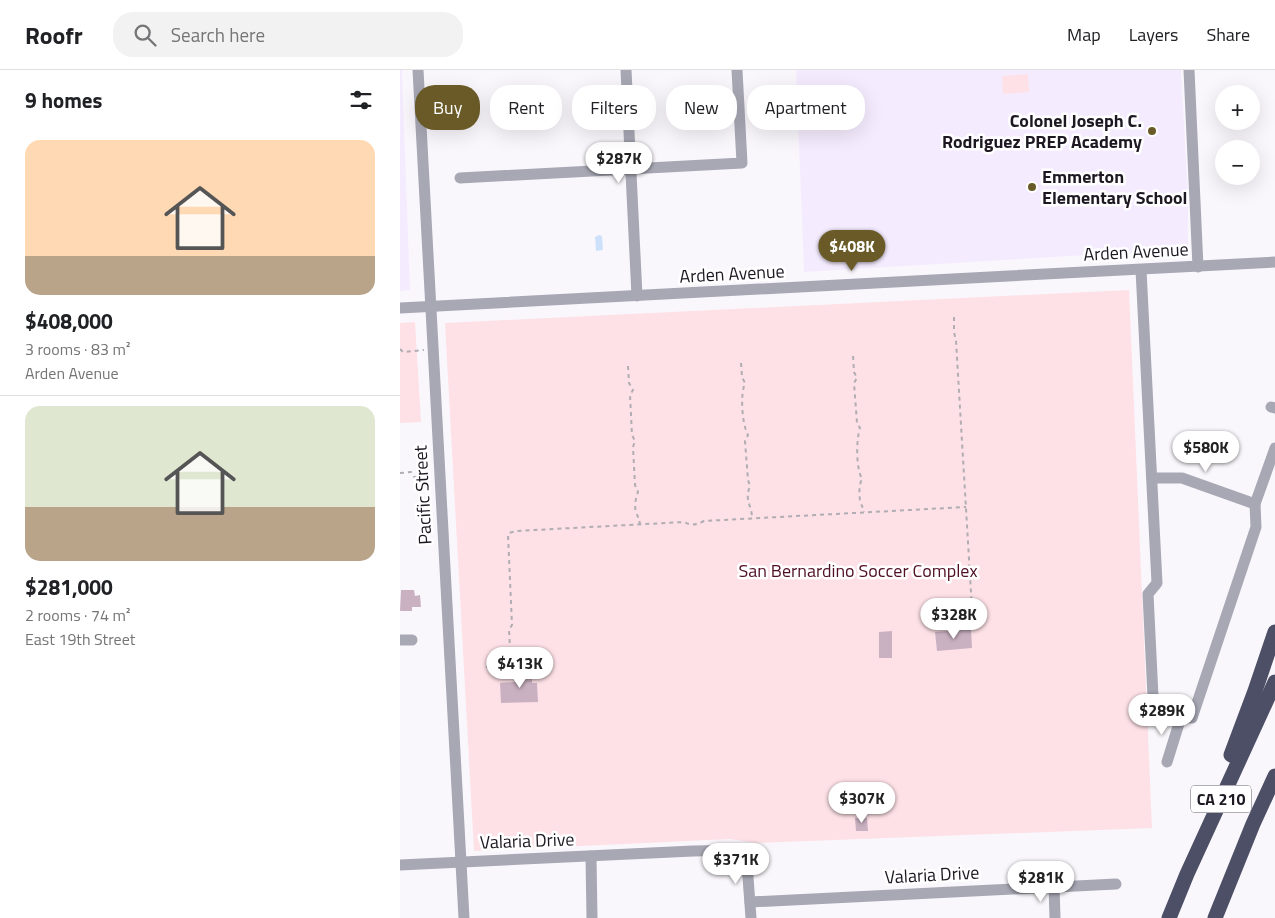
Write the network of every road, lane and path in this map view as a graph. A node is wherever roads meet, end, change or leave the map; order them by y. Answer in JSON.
{"nodes":[{"id":1,"x":418,"y":70,"type":"edge"},
{"id":2,"x":626,"y":70,"type":"edge"},
{"id":3,"x":737,"y":70,"type":"edge"},
{"id":4,"x":1189,"y":70,"type":"edge"},
{"id":5,"x":631,"y":169,"type":"junction"},
{"id":6,"x":460,"y":178,"type":"dead end"},
{"id":7,"x":1275,"y":262,"type":"edge"},
{"id":8,"x":1198,"y":267,"type":"junction"},
{"id":9,"x":1142,"y":270,"type":"junction"},
{"id":10,"x":637,"y":296,"type":"junction"},
{"id":11,"x":430,"y":307,"type":"junction"},
{"id":12,"x":400,"y":308,"type":"edge"},
{"id":13,"x":954,"y":317,"type":"dead end"},
{"id":14,"x":400,"y":349,"type":"edge"},
{"id":15,"x":432,"y":350,"type":"junction"},
{"id":16,"x":853,"y":356,"type":"dead end"},
{"id":17,"x":741,"y":363,"type":"dead end"},
{"id":18,"x":628,"y":366,"type":"dead end"},
{"id":19,"x":1275,"y":448,"type":"edge"},
{"id":20,"x":400,"y":473,"type":"edge"},
{"id":21,"x":439,"y":475,"type":"junction"},
{"id":22,"x":1152,"y":478,"type":"junction"},
{"id":23,"x":1254,"y":504,"type":"junction"},
{"id":24,"x":966,"y":507,"type":"junction"},
{"id":25,"x":864,"y":512,"type":"junction"},
{"id":26,"x":752,"y":518,"type":"junction"},
{"id":27,"x":640,"y":525,"type":"junction"},
{"id":28,"x":973,"y":626,"type":"dead end"},
{"id":29,"x":1275,"y":632,"type":"edge"},
{"id":30,"x":400,"y":640,"type":"edge"},
{"id":31,"x":412,"y":640,"type":"dead end"},
{"id":32,"x":486,"y":668,"type":"dead end"},
{"id":33,"x":1275,"y":682,"type":"edge"},
{"id":34,"x":1181,"y":717,"type":"junction"},
{"id":35,"x":1167,"y":762,"type":"dead end"},
{"id":36,"x":1275,"y":776,"type":"edge"},
{"id":37,"x":1275,"y":797,"type":"edge"},
{"id":38,"x":1253,"y":824,"type":"junction"},
{"id":39,"x":591,"y":856,"type":"junction"},
{"id":40,"x":461,"y":862,"type":"junction"},
{"id":41,"x":400,"y":865,"type":"edge"},
{"id":42,"x":1187,"y":874,"type":"junction"},
{"id":43,"x":1116,"y":884,"type":"dead end"},
{"id":44,"x":1054,"y":886,"type":"junction"},
{"id":45,"x":750,"y":902,"type":"junction"},
{"id":46,"x":464,"y":918,"type":"edge"},
{"id":47,"x":592,"y":918,"type":"edge"},
{"id":48,"x":751,"y":918,"type":"edge"},
{"id":49,"x":1055,"y":918,"type":"edge"},
{"id":50,"x":1169,"y":918,"type":"edge"},
{"id":51,"x":1215,"y":918,"type":"edge"}],
"edges":[{"from":1,"to":11,"type":"street","name":"Pacific Street"},
{"from":2,"to":5,"type":"street"},
{"from":3,"to":5,"type":"street"},
{"from":4,"to":8,"type":"street"},
{"from":5,"to":6,"type":"street"},
{"from":5,"to":10,"type":"street"},
{"from":7,"to":8,"type":"street","name":"Arden Avenue"},
{"from":8,"to":9,"type":"street","name":"Arden Avenue"},
{"from":9,"to":10,"type":"street","name":"Arden Avenue"},
{"from":9,"to":22,"type":"street"},
{"from":10,"to":11,"type":"street","name":"Arden Avenue"},
{"from":11,"to":12,"type":"street","name":"Arden Avenue"},
{"from":11,"to":15,"type":"street","name":"Pacific Street"},
{"from":13,"to":24,"type":"path"},
{"from":14,"to":15,"type":"path"},
{"from":15,"to":21,"type":"street","name":"Pacific Street"},
{"from":16,"to":25,"type":"path"},
{"from":17,"to":26,"type":"path"},
{"from":18,"to":27,"type":"path"},
{"from":19,"to":23,"type":"street"},
{"from":20,"to":21,"type":"path"},
{"from":21,"to":40,"type":"street","name":"Pacific Street"},
{"from":22,"to":23,"type":"street"},
{"from":22,"to":34,"type":"street"},
{"from":23,"to":34,"type":"street"},
{"from":24,"to":25,"type":"path"},
{"from":24,"to":28,"type":"path"},
{"from":25,"to":26,"type":"path"},
{"from":26,"to":27,"type":"path"},
{"from":27,"to":32,"type":"path"},
{"from":29,"to":42,"type":"highway"},
{"from":30,"to":31,"type":"street"},
{"from":33,"to":42,"type":"highway","number":"CA 210"},
{"from":34,"to":35,"type":"street"},
{"from":36,"to":38,"type":"highway","number":"CA 210"},
{"from":37,"to":38,"type":"highway"},
{"from":38,"to":51,"type":"highway","number":"CA 210"},
{"from":39,"to":40,"type":"street","name":"Valaria Drive"},
{"from":39,"to":45,"type":"street","name":"Valaria Drive"},
{"from":39,"to":47,"type":"street"},
{"from":40,"to":41,"type":"street","name":"Valaria Drive"},
{"from":40,"to":46,"type":"street","name":"Pacific Street"},
{"from":42,"to":50,"type":"highway","number":"CA 210"},
{"from":43,"to":44,"type":"street","name":"Valaria Drive"},
{"from":44,"to":45,"type":"street","name":"Valaria Drive"},
{"from":44,"to":49,"type":"street"},
{"from":45,"to":48,"type":"street"}]}
